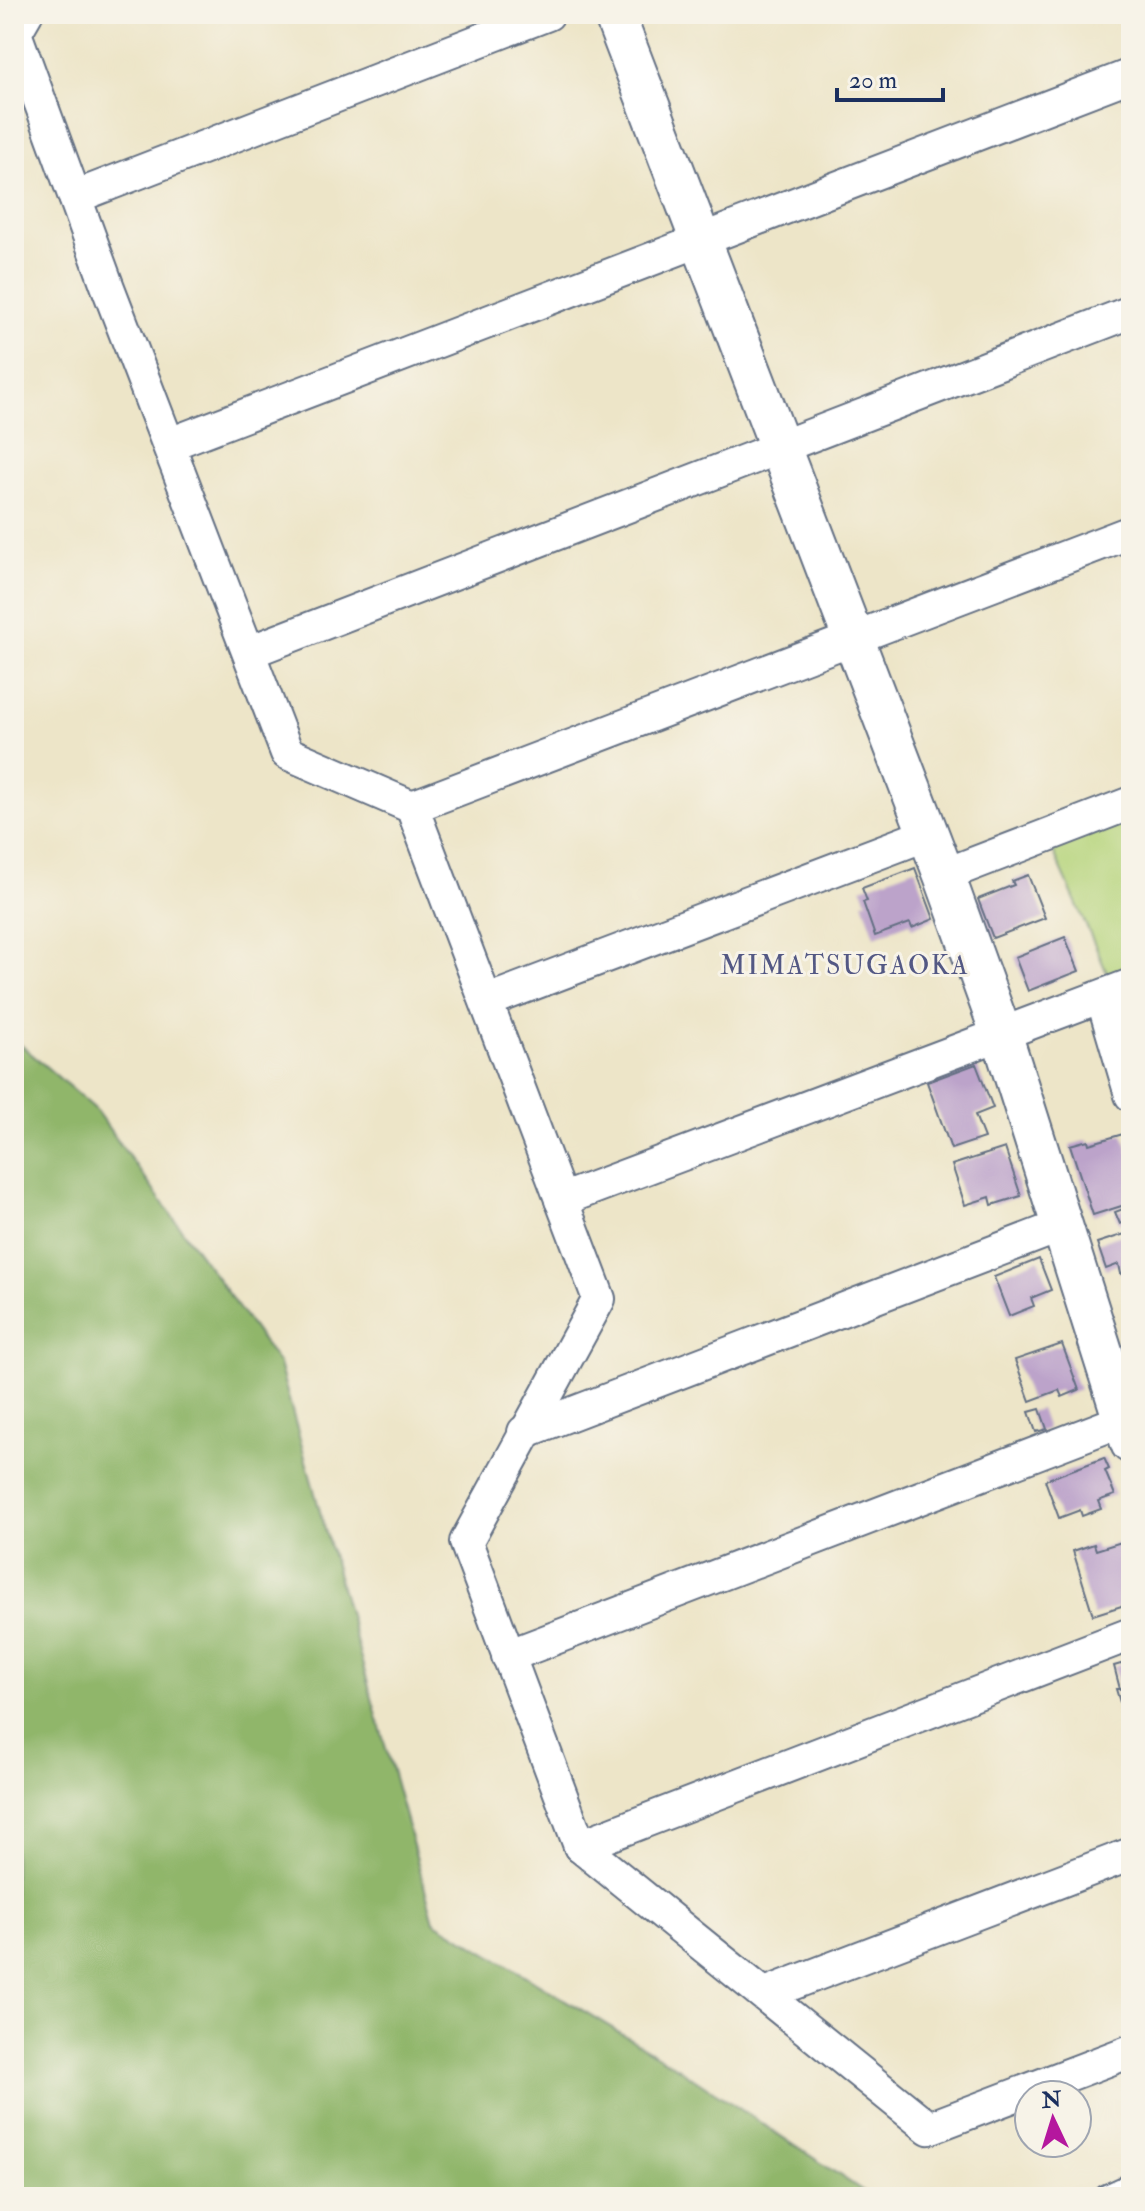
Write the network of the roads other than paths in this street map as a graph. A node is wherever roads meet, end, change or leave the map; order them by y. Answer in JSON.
{"nodes":[{"id":1,"x":26,"y":14,"type":"edge"},
{"id":2,"x":548,"y":14,"type":"edge"},
{"id":3,"x":614,"y":14,"type":"edge"},
{"id":4,"x":1131,"y":75,"type":"edge"},
{"id":5,"x":75,"y":197,"type":"junction"},
{"id":6,"x":700,"y":239,"type":"junction"},
{"id":7,"x":1131,"y":312,"type":"edge"},
{"id":8,"x":170,"y":444,"type":"junction"},
{"id":9,"x":781,"y":447,"type":"junction"},
{"id":10,"x":1131,"y":532,"type":"edge"},
{"id":11,"x":852,"y":638,"type":"junction"},
{"id":12,"x":249,"y":652,"type":"junction"},
{"id":13,"x":1131,"y":803,"type":"edge"},
{"id":14,"x":412,"y":807,"type":"junction"},
{"id":15,"x":928,"y":834,"type":"junction"},
{"id":16,"x":944,"y":875,"type":"junction"},
{"id":17,"x":1131,"y":985,"type":"edge"},
{"id":18,"x":1102,"y":997,"type":"junction"},
{"id":19,"x":487,"y":1001,"type":"junction"},
{"id":20,"x":1002,"y":1036,"type":"junction"},
{"id":21,"x":1131,"y":1095,"type":"edge"},
{"id":22,"x":561,"y":1200,"type":"junction"},
{"id":23,"x":1061,"y":1226,"type":"junction"},
{"id":24,"x":1129,"y":1426,"type":"edge"},
{"id":25,"x":524,"y":1432,"type":"junction"},
{"id":26,"x":1131,"y":1634,"type":"edge"},
{"id":27,"x":508,"y":1656,"type":"junction"},
{"id":28,"x":580,"y":1846,"type":"junction"},
{"id":29,"x":1131,"y":1854,"type":"edge"},
{"id":30,"x":765,"y":1994,"type":"junction"},
{"id":31,"x":1131,"y":2051,"type":"edge"},
{"id":32,"x":1131,"y":2186,"type":"edge"},
{"id":33,"x":1107,"y":2197,"type":"edge"}],
"edges":[{"from":1,"to":5,"type":"street"},
{"from":2,"to":5,"type":"street"},
{"from":3,"to":6,"type":"street"},
{"from":4,"to":6,"type":"street"},
{"from":5,"to":8,"type":"street"},
{"from":6,"to":8,"type":"street"},
{"from":6,"to":9,"type":"street"},
{"from":7,"to":9,"type":"street"},
{"from":8,"to":12,"type":"street"},
{"from":9,"to":11,"type":"street"},
{"from":9,"to":12,"type":"street"},
{"from":10,"to":11,"type":"street"},
{"from":11,"to":14,"type":"street"},
{"from":11,"to":15,"type":"street"},
{"from":12,"to":14,"type":"street"},
{"from":13,"to":16,"type":"street"},
{"from":14,"to":19,"type":"street"},
{"from":15,"to":16,"type":"street"},
{"from":15,"to":19,"type":"street"},
{"from":16,"to":20,"type":"street"},
{"from":17,"to":18,"type":"street"},
{"from":18,"to":20,"type":"street"},
{"from":18,"to":21,"type":"street"},
{"from":19,"to":22,"type":"street"},
{"from":20,"to":22,"type":"street"},
{"from":20,"to":23,"type":"street"},
{"from":22,"to":25,"type":"street"},
{"from":23,"to":24,"type":"street"},
{"from":23,"to":25,"type":"street"},
{"from":24,"to":27,"type":"street"},
{"from":25,"to":27,"type":"street"},
{"from":26,"to":28,"type":"street"},
{"from":27,"to":28,"type":"street"},
{"from":28,"to":30,"type":"street"},
{"from":29,"to":30,"type":"street"},
{"from":30,"to":31,"type":"street"},
{"from":32,"to":33,"type":"street"}]}
